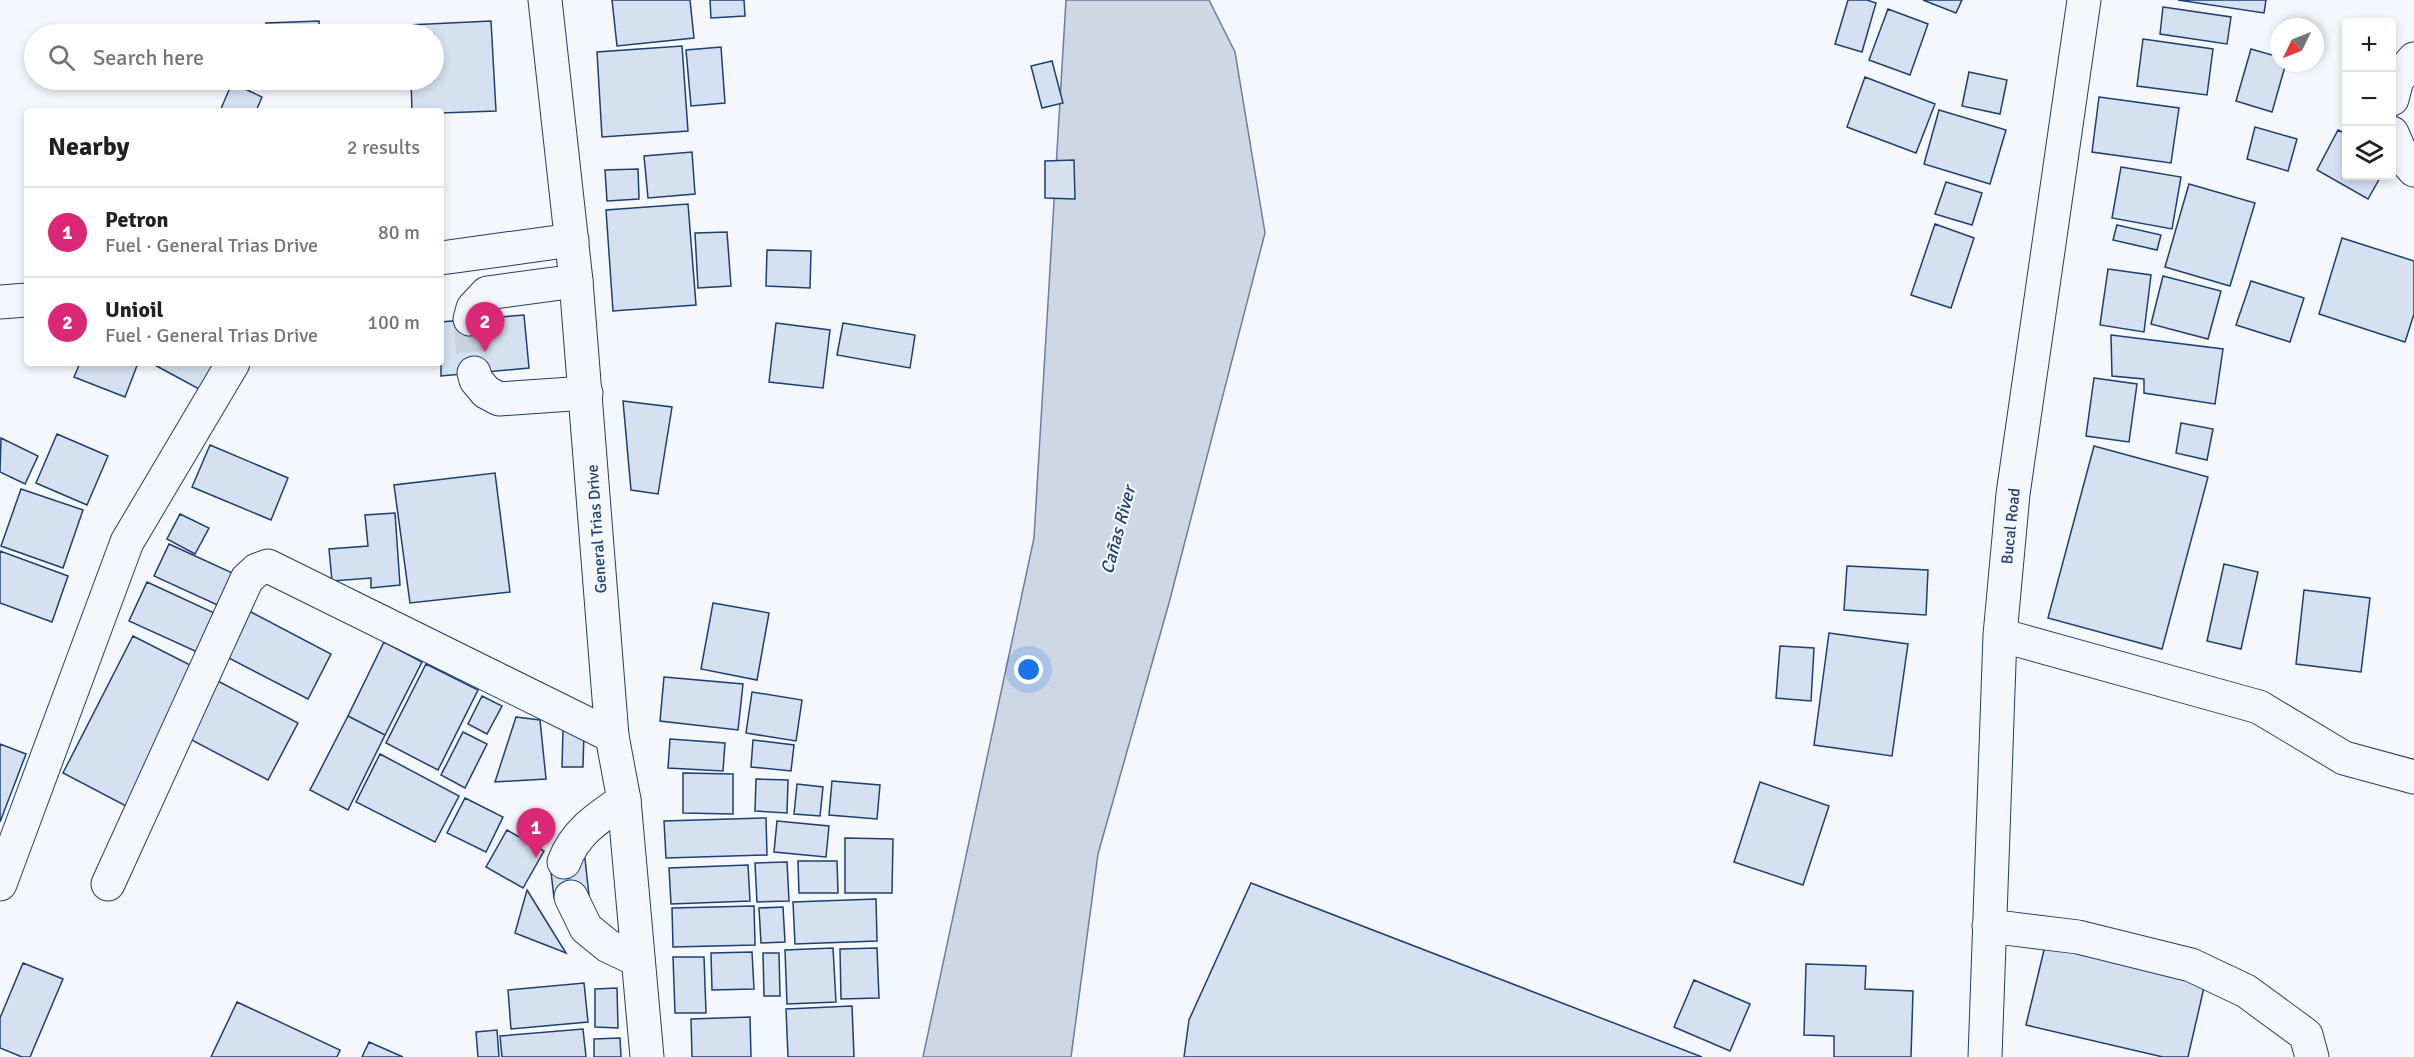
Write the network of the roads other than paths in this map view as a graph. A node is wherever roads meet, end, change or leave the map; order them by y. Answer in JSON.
{"nodes":[{"id":1,"x":545,"y":0,"type":"edge"},
{"id":2,"x":2084,"y":0,"type":"edge"},
{"id":3,"x":2414,"y":59,"type":"edge"},
{"id":4,"x":2396,"y":83,"type":"edge"},
{"id":5,"x":2396,"y":144,"type":"edge"},
{"id":6,"x":2414,"y":170,"type":"edge"},
{"id":7,"x":572,"y":240,"type":"junction"},
{"id":8,"x":477,"y":253,"type":"junction"},
{"id":9,"x":444,"y":258,"type":"edge"},
{"id":10,"x":576,"y":281,"type":"junction"},
{"id":11,"x":24,"y":300,"type":"edge"},
{"id":12,"x":0,"y":302,"type":"edge"},
{"id":13,"x":231,"y":366,"type":"edge"},
{"id":14,"x":474,"y":373,"type":"tunnel mouth"},
{"id":15,"x":586,"y":393,"type":"junction"},
{"id":16,"x":2000,"y":635,"type":"junction"},
{"id":17,"x":612,"y":736,"type":"junction"},
{"id":18,"x":2414,"y":777,"type":"edge"},
{"id":19,"x":624,"y":800,"type":"junction"},
{"id":20,"x":564,"y":862,"type":"dead end"},
{"id":21,"x":0,"y":884,"type":"edge"},
{"id":22,"x":108,"y":884,"type":"dead end"},
{"id":23,"x":572,"y":897,"type":"dead end"},
{"id":24,"x":1989,"y":926,"type":"junction"},
{"id":25,"x":639,"y":960,"type":"junction"},
{"id":26,"x":647,"y":1057,"type":"edge"},
{"id":27,"x":1985,"y":1057,"type":"edge"},
{"id":28,"x":2312,"y":1057,"type":"edge"}],
"edges":[{"from":1,"to":7,"type":"street","name":"General Trias Drive"},
{"from":2,"to":16,"type":"street","name":"Bucal Road"},
{"from":3,"to":4,"type":"street"},
{"from":5,"to":6,"type":"street"},
{"from":7,"to":8,"type":"street"},
{"from":7,"to":10,"type":"street","name":"General Trias Drive"},
{"from":8,"to":9,"type":"street"},
{"from":8,"to":10,"type":"street"},
{"from":10,"to":15,"type":"street","name":"General Trias Drive"},
{"from":11,"to":12,"type":"street"},
{"from":13,"to":21,"type":"street"},
{"from":14,"to":15,"type":"street"},
{"from":15,"to":17,"type":"street","name":"General Trias Drive"},
{"from":16,"to":18,"type":"street"},
{"from":16,"to":24,"type":"street","name":"Bucal Road"},
{"from":17,"to":19,"type":"street","name":"General Trias Drive"},
{"from":17,"to":22,"type":"street"},
{"from":19,"to":20,"type":"street"},
{"from":19,"to":25,"type":"street","name":"General Trias Drive"},
{"from":23,"to":25,"type":"street"},
{"from":24,"to":27,"type":"street","name":"Bucal Road"},
{"from":24,"to":28,"type":"street"},
{"from":25,"to":26,"type":"street","name":"General Trias Drive"}]}
